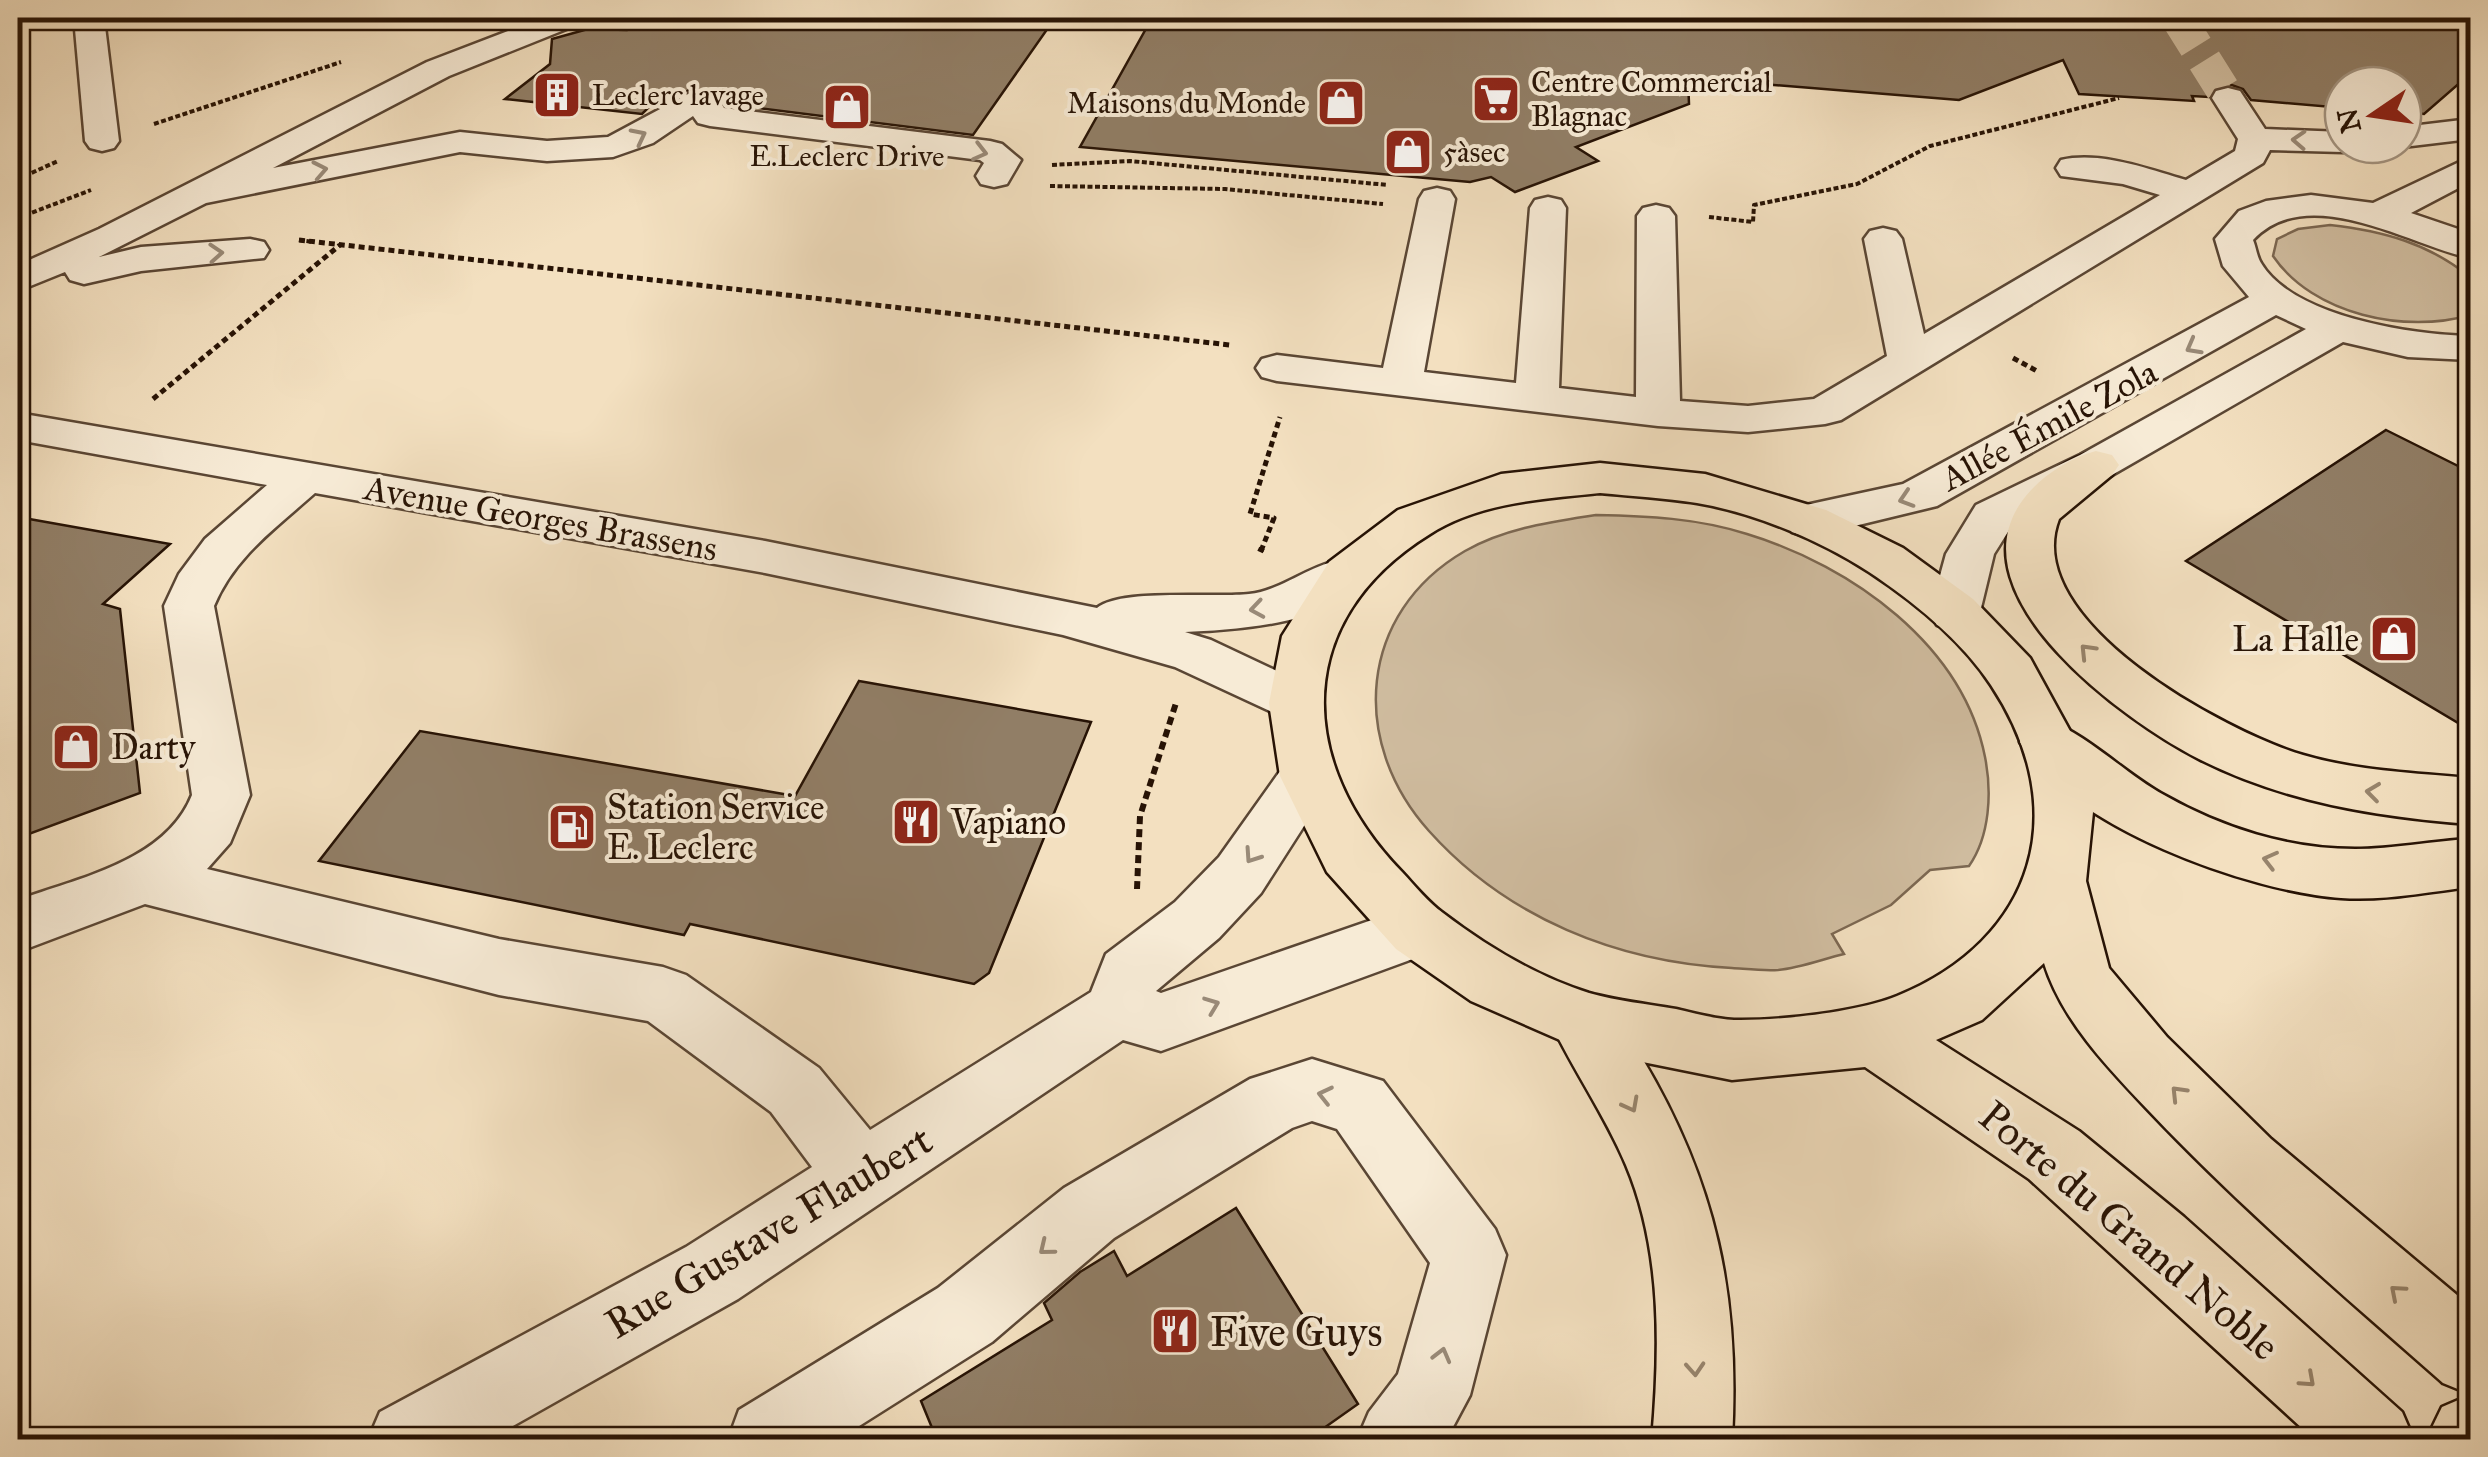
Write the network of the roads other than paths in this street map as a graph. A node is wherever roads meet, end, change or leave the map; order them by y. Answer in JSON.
{"nodes":[{"id":1,"x":568,"y":18,"type":"edge"},
{"id":2,"x":100,"y":19,"type":"edge"},
{"id":3,"x":2228,"y":98,"type":"tunnel mouth"},
{"id":4,"x":2470,"y":129,"type":"edge"},
{"id":5,"x":2423,"y":135,"type":"edge"},
{"id":6,"x":2255,"y":139,"type":"junction"},
{"id":7,"x":102,"y":141,"type":"road end"},
{"id":8,"x":2323,"y":141,"type":"edge"},
{"id":9,"x":2074,"y":168,"type":"dead end"},
{"id":10,"x":2470,"y":168,"type":"edge"},
{"id":11,"x":997,"y":170,"type":"road end"},
{"id":12,"x":2190,"y":192,"type":"junction"},
{"id":13,"x":190,"y":195,"type":"junction"},
{"id":14,"x":1426,"y":198,"type":"road end"},
{"id":15,"x":1548,"y":208,"type":"dead end"},
{"id":16,"x":2378,"y":214,"type":"junction"},
{"id":17,"x":1675,"y":216,"type":"road end"},
{"id":18,"x":170,"y":232,"type":"dead end"},
{"id":19,"x":112,"y":236,"type":"junction"},
{"id":20,"x":1884,"y":239,"type":"dead end"},
{"id":21,"x":2470,"y":248,"type":"edge"},
{"id":22,"x":250,"y":250,"type":"dead end"},
{"id":23,"x":18,"y":279,"type":"edge"},
{"id":24,"x":18,"y":288,"type":"edge"},
{"id":25,"x":2278,"y":298,"type":"junction"},
{"id":26,"x":2339,"y":327,"type":"junction"},
{"id":27,"x":2470,"y":348,"type":"edge"},
{"id":28,"x":1910,"y":360,"type":"junction"},
{"id":29,"x":1286,"y":369,"type":"road end"},
{"id":30,"x":1401,"y":382,"type":"junction"},
{"id":31,"x":1537,"y":398,"type":"junction"},
{"id":32,"x":1658,"y":413,"type":"junction"},
{"id":33,"x":18,"y":427,"type":"edge"},
{"id":34,"x":2096,"y":465,"type":"junction"},
{"id":35,"x":306,"y":478,"type":"junction"},
{"id":36,"x":1809,"y":520,"type":"junction"},
{"id":37,"x":1347,"y":574,"type":"junction"},
{"id":38,"x":1955,"y":612,"type":"junction"},
{"id":39,"x":1063,"y":617,"type":"junction"},
{"id":40,"x":1296,"y":704,"type":"junction"},
{"id":41,"x":2048,"y":742,"type":"junction"},
{"id":42,"x":1308,"y":776,"type":"junction"},
{"id":43,"x":2470,"y":800,"type":"edge"},
{"id":44,"x":2470,"y":862,"type":"edge"},
{"id":45,"x":144,"y":879,"type":"junction"},
{"id":46,"x":2056,"y":881,"type":"junction"},
{"id":47,"x":18,"y":926,"type":"edge"},
{"id":48,"x":1418,"y":930,"type":"junction"},
{"id":49,"x":1119,"y":1010,"type":"junction"},
{"id":50,"x":1583,"y":1021,"type":"junction"},
{"id":51,"x":1874,"y":1036,"type":"junction"},
{"id":52,"x":863,"y":1177,"type":"junction"},
{"id":53,"x":2470,"y":1356,"type":"edge"},
{"id":54,"x":768,"y":1438,"type":"edge"},
{"id":55,"x":408,"y":1440,"type":"edge"},
{"id":56,"x":1397,"y":1440,"type":"edge"},
{"id":57,"x":1692,"y":1440,"type":"edge"},
{"id":58,"x":2374,"y":1440,"type":"edge"}],
"edges":[{"from":1,"to":13,"type":"street"},
{"from":2,"to":7,"type":"street"},
{"from":3,"to":6,"type":"street"},
{"from":4,"to":5,"type":"street"},
{"from":8,"to":6,"type":"street","one_way":true},
{"from":6,"to":12,"type":"street"},
{"from":9,"to":12,"type":"street"},
{"from":10,"to":16,"type":"street"},
{"from":13,"to":11,"type":"street","one_way":true},
{"from":12,"to":28,"type":"street"},
{"from":13,"to":19,"type":"street"},
{"from":14,"to":30,"type":"street"},
{"from":15,"to":31,"type":"street"},
{"from":16,"to":21,"type":"street"},
{"from":16,"to":25,"type":"street"},
{"from":17,"to":32,"type":"street"},
{"from":18,"to":19,"type":"street"},
{"from":19,"to":23,"type":"street"},
{"from":20,"to":28,"type":"street"},
{"from":24,"to":22,"type":"street","one_way":true},
{"from":25,"to":26,"type":"street"},
{"from":25,"to":36,"type":"street","name":"Allée Émile Zola","one_way":true},
{"from":26,"to":27,"type":"street"},
{"from":26,"to":34,"type":"street","name":"Allée Émile Zola"},
{"from":28,"to":32,"type":"street"},
{"from":29,"to":30,"type":"street"},
{"from":30,"to":31,"type":"street"},
{"from":31,"to":32,"type":"street"},
{"from":33,"to":35,"type":"street","name":"Avenue Georges Brassens"},
{"from":34,"to":38,"type":"street","name":"Allée Émile Zola"},
{"from":43,"to":34,"type":"main road","one_way":true},
{"from":35,"to":39,"type":"street","name":"Avenue Georges Brassens"},
{"from":35,"to":45,"type":"street"},
{"from":36,"to":37,"type":"main road"},
{"from":36,"to":38,"type":"main road"},
{"from":37,"to":39,"type":"street","name":"Avenue Georges Brassens","one_way":true},
{"from":37,"to":40,"type":"main road"},
{"from":38,"to":41,"type":"main road"},
{"from":39,"to":40,"type":"street","name":"Avenue Georges Brassens"},
{"from":40,"to":42,"type":"main road"},
{"from":44,"to":41,"type":"main road","one_way":true},
{"from":41,"to":46,"type":"main road"},
{"from":42,"to":48,"type":"main road"},
{"from":42,"to":49,"type":"street","one_way":true},
{"from":45,"to":47,"type":"street"},
{"from":45,"to":52,"type":"street"},
{"from":46,"to":51,"type":"main road"},
{"from":53,"to":46,"type":"main road","one_way":true},
{"from":49,"to":48,"type":"street","one_way":true},
{"from":48,"to":50,"type":"main road"},
{"from":49,"to":52,"type":"street","name":"Rue Gustave Flaubert"},
{"from":50,"to":51,"type":"main road"},
{"from":50,"to":57,"type":"main road","one_way":true},
{"from":51,"to":58,"type":"main road","name":"Porte du Grand Noble","one_way":true},
{"from":52,"to":55,"type":"street","name":"Rue Gustave Flaubert"},
{"from":56,"to":54,"type":"street","one_way":true}]}
